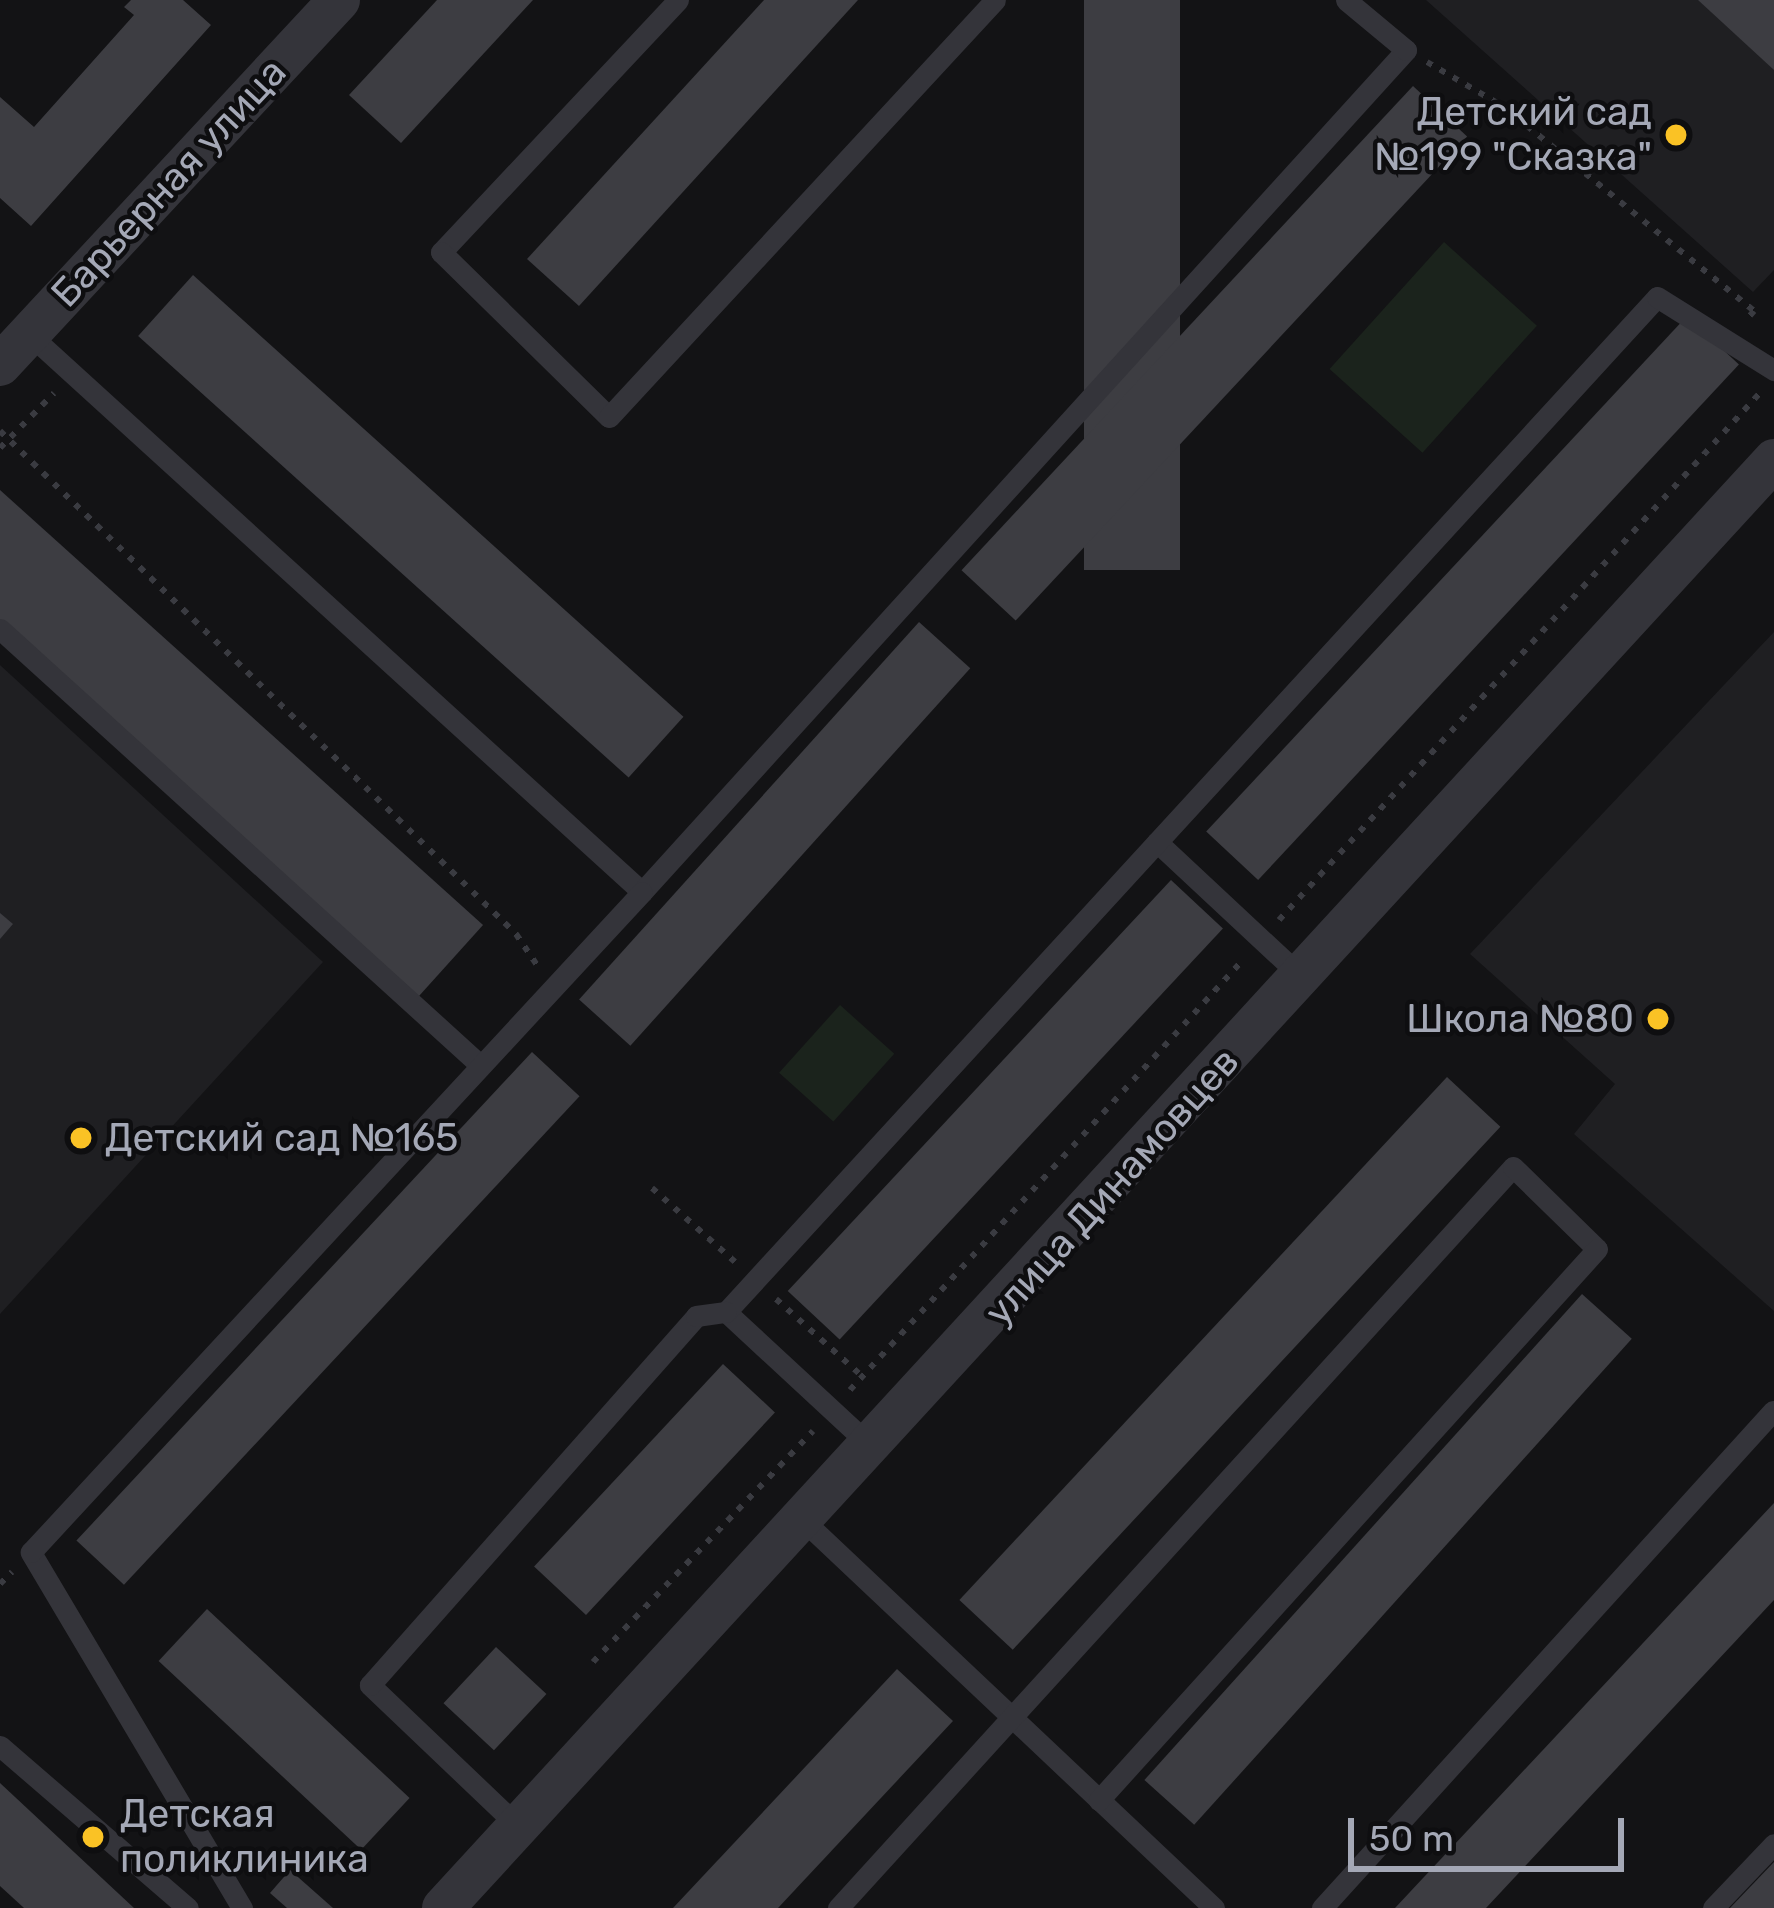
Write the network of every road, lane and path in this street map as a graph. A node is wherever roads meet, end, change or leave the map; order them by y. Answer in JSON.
{"nodes":[{"id":1,"x":339,"y":0,"type":"edge"},
{"id":2,"x":679,"y":0,"type":"edge"},
{"id":3,"x":995,"y":0,"type":"edge"},
{"id":4,"x":1346,"y":0,"type":"edge"},
{"id":5,"x":1406,"y":50,"type":"junction"},
{"id":6,"x":15,"y":321,"type":"edge"},
{"id":7,"x":1728,"y":341,"type":"junction"},
{"id":8,"x":0,"y":365,"type":"edge"},
{"id":9,"x":73,"y":374,"type":"junction"},
{"id":10,"x":1774,"y":374,"type":"edge"},
{"id":11,"x":0,"y":431,"type":"edge"},
{"id":12,"x":8,"y":439,"type":"junction"},
{"id":13,"x":0,"y":448,"type":"edge"},
{"id":14,"x":1774,"y":460,"type":"edge"},
{"id":15,"x":0,"y":629,"type":"edge"},
{"id":16,"x":1157,"y":842,"type":"junction"},
{"id":17,"x":642,"y":892,"type":"junction"},
{"id":18,"x":1262,"y":939,"type":"junction"},
{"id":19,"x":1303,"y":977,"type":"junction"},
{"id":20,"x":551,"y":987,"type":"junction"},
{"id":21,"x":479,"y":1064,"type":"junction"},
{"id":22,"x":726,"y":1312,"type":"junction"},
{"id":23,"x":832,"y":1410,"type":"junction"},
{"id":24,"x":1772,"y":1411,"type":"edge"},
{"id":25,"x":874,"y":1448,"type":"junction"},
{"id":26,"x":803,"y":1521,"type":"junction"},
{"id":27,"x":593,"y":1662,"type":"dead end"},
{"id":28,"x":1008,"y":1718,"type":"junction"},
{"id":29,"x":0,"y":1746,"type":"edge"},
{"id":30,"x":1099,"y":1800,"type":"junction"},
{"id":31,"x":519,"y":1827,"type":"junction"},
{"id":32,"x":1774,"y":1844,"type":"edge"},
{"id":33,"x":188,"y":1908,"type":"edge"},
{"id":34,"x":242,"y":1908,"type":"edge"},
{"id":35,"x":443,"y":1908,"type":"edge"},
{"id":36,"x":838,"y":1908,"type":"edge"},
{"id":37,"x":1214,"y":1908,"type":"edge"},
{"id":38,"x":1322,"y":1908,"type":"edge"},
{"id":39,"x":1713,"y":1908,"type":"edge"}],
"edges":[{"from":1,"to":6,"type":"street","name":"Барьерная улица"},
{"from":2,"to":3,"type":"lane"},
{"from":4,"to":5,"type":"lane"},
{"from":5,"to":7,"type":"path"},
{"from":5,"to":17,"type":"lane"},
{"from":6,"to":8,"type":"street","name":"Барьерная улица"},
{"from":6,"to":9,"type":"lane"},
{"from":7,"to":10,"type":"lane"},
{"from":7,"to":16,"type":"lane"},
{"from":9,"to":12,"type":"path"},
{"from":9,"to":17,"type":"lane"},
{"from":10,"to":18,"type":"path"},
{"from":11,"to":12,"type":"path"},
{"from":12,"to":13,"type":"path"},
{"from":12,"to":20,"type":"path"},
{"from":14,"to":19,"type":"street","name":"улица Динамовцев"},
{"from":15,"to":21,"type":"lane"},
{"from":16,"to":18,"type":"lane"},
{"from":16,"to":22,"type":"lane"},
{"from":17,"to":20,"type":"lane"},
{"from":18,"to":19,"type":"lane"},
{"from":18,"to":23,"type":"path"},
{"from":19,"to":25,"type":"street","name":"улица Динамовцев"},
{"from":20,"to":21,"type":"lane"},
{"from":21,"to":34,"type":"lane"},
{"from":22,"to":23,"type":"lane"},
{"from":22,"to":31,"type":"lane"},
{"from":23,"to":25,"type":"lane"},
{"from":23,"to":27,"type":"path"},
{"from":24,"to":38,"type":"lane"},
{"from":25,"to":26,"type":"street","name":"улица Динамовцев"},
{"from":26,"to":28,"type":"lane"},
{"from":26,"to":31,"type":"street","name":"улица Динамовцев"},
{"from":28,"to":30,"type":"lane"},
{"from":28,"to":30,"type":"lane"},
{"from":28,"to":36,"type":"lane"},
{"from":29,"to":33,"type":"lane"},
{"from":30,"to":37,"type":"lane"},
{"from":31,"to":35,"type":"street","name":"улица Динамовцев"},
{"from":32,"to":39,"type":"lane"}]}
